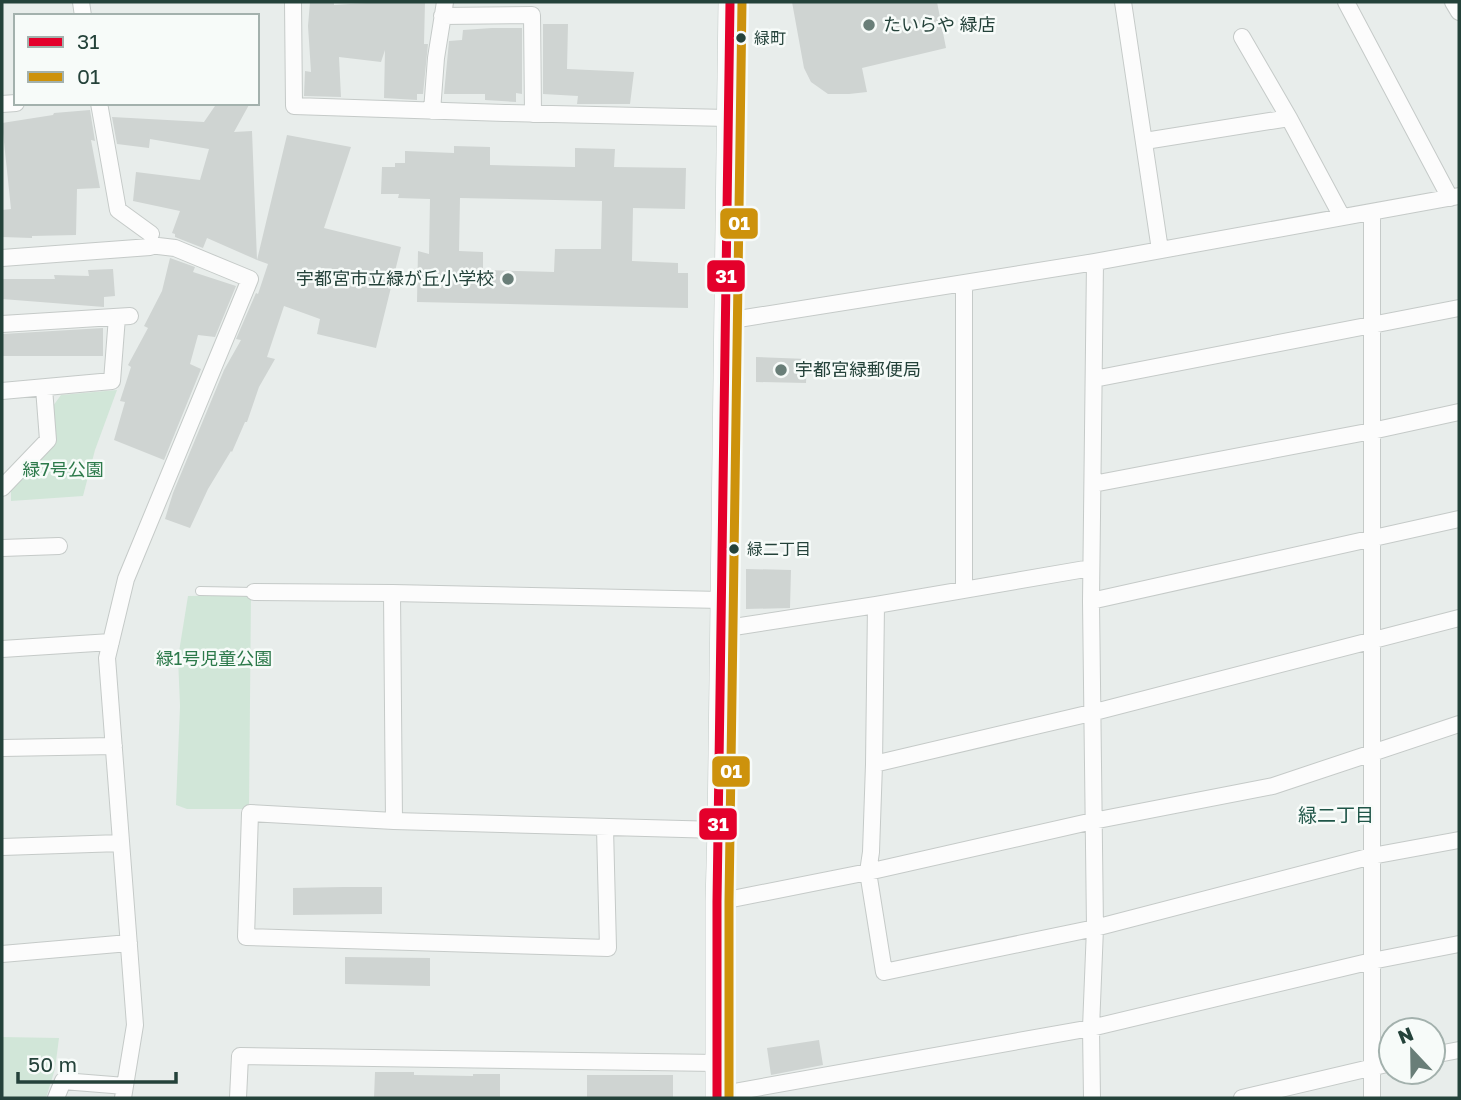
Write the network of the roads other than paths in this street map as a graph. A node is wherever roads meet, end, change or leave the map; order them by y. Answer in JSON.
{"nodes":[{"id":1,"x":292,"y":2,"type":"edge"},
{"id":2,"x":730,"y":2,"type":"edge"},
{"id":3,"x":1123,"y":2,"type":"edge"},
{"id":4,"x":1346,"y":2,"type":"edge"},
{"id":5,"x":1453,"y":2,"type":"edge"},
{"id":6,"x":444,"y":9,"type":"edge"},
{"id":7,"x":1459,"y":12,"type":"edge"},
{"id":8,"x":1242,"y":37,"type":"dead end"},
{"id":9,"x":99,"y":105,"type":"edge"},
{"id":10,"x":432,"y":111,"type":"junction"},
{"id":11,"x":533,"y":114,"type":"junction"},
{"id":12,"x":728,"y":118,"type":"junction"},
{"id":13,"x":1289,"y":118,"type":"junction"},
{"id":14,"x":1145,"y":141,"type":"junction"},
{"id":15,"x":1455,"y":197,"type":"edge"},
{"id":16,"x":1372,"y":213,"type":"junction"},
{"id":17,"x":1342,"y":217,"type":"junction"},
{"id":18,"x":153,"y":242,"type":"junction"},
{"id":19,"x":1160,"y":250,"type":"junction"},
{"id":20,"x":2,"y":258,"type":"edge"},
{"id":21,"x":1095,"y":262,"type":"junction"},
{"id":22,"x":964,"y":283,"type":"junction"},
{"id":23,"x":1459,"y":308,"type":"edge"},
{"id":24,"x":726,"y":321,"type":"junction"},
{"id":25,"x":2,"y":324,"type":"edge"},
{"id":26,"x":1372,"y":326,"type":"junction"},
{"id":27,"x":1094,"y":379,"type":"junction"},
{"id":28,"x":44,"y":388,"type":"junction"},
{"id":29,"x":2,"y":391,"type":"edge"},
{"id":30,"x":1459,"y":412,"type":"edge"},
{"id":31,"x":1372,"y":431,"type":"junction"},
{"id":32,"x":1093,"y":484,"type":"junction"},
{"id":33,"x":2,"y":488,"type":"edge"},
{"id":34,"x":1459,"y":519,"type":"edge"},
{"id":35,"x":1372,"y":539,"type":"junction"},
{"id":36,"x":59,"y":546,"type":"dead end"},
{"id":37,"x":2,"y":548,"type":"edge"},
{"id":38,"x":1091,"y":568,"type":"junction"},
{"id":39,"x":964,"y":590,"type":"junction"},
{"id":40,"x":200,"y":591,"type":"dead end"},
{"id":41,"x":254,"y":592,"type":"joint"},
{"id":42,"x":392,"y":593,"type":"junction"},
{"id":43,"x":722,"y":600,"type":"junction"},
{"id":44,"x":1091,"y":601,"type":"junction"},
{"id":45,"x":876,"y":605,"type":"junction"},
{"id":46,"x":1459,"y":618,"type":"edge"},
{"id":47,"x":721,"y":629,"type":"junction"},
{"id":48,"x":1372,"y":640,"type":"junction"},
{"id":49,"x":111,"y":642,"type":"junction"},
{"id":50,"x":2,"y":649,"type":"edge"},
{"id":51,"x":1091,"y":713,"type":"junction"},
{"id":52,"x":1459,"y":723,"type":"edge"},
{"id":53,"x":114,"y":746,"type":"junction"},
{"id":54,"x":2,"y":748,"type":"edge"},
{"id":55,"x":1372,"y":752,"type":"junction"},
{"id":56,"x":874,"y":764,"type":"junction"},
{"id":57,"x":394,"y":821,"type":"junction"},
{"id":58,"x":1093,"y":821,"type":"junction"},
{"id":59,"x":605,"y":828,"type":"junction"},
{"id":60,"x":719,"y":830,"type":"junction"},
{"id":61,"x":1459,"y":840,"type":"edge"},
{"id":62,"x":121,"y":843,"type":"junction"},
{"id":63,"x":2,"y":847,"type":"edge"},
{"id":64,"x":1372,"y":856,"type":"junction"},
{"id":65,"x":868,"y":872,"type":"junction"},
{"id":66,"x":717,"y":902,"type":"junction"},
{"id":67,"x":1094,"y":928,"type":"junction"},
{"id":68,"x":129,"y":943,"type":"junction"},
{"id":69,"x":1459,"y":944,"type":"edge"},
{"id":70,"x":2,"y":954,"type":"edge"},
{"id":71,"x":1372,"y":961,"type":"junction"},
{"id":72,"x":1091,"y":1028,"type":"junction"},
{"id":73,"x":717,"y":1063,"type":"junction"},
{"id":74,"x":1377,"y":1066,"type":"edge"},
{"id":75,"x":1372,"y":1067,"type":"junction"},
{"id":76,"x":124,"y":1092,"type":"edge"},
{"id":77,"x":717,"y":1097,"type":"edge"},
{"id":78,"x":56,"y":1098,"type":"edge"},
{"id":79,"x":239,"y":1098,"type":"edge"},
{"id":80,"x":1092,"y":1098,"type":"edge"},
{"id":81,"x":1242,"y":1098,"type":"edge"},
{"id":82,"x":1372,"y":1098,"type":"edge"}],
"edges":[{"from":1,"to":10,"type":"street"},
{"from":2,"to":12,"type":"street"},
{"from":3,"to":14,"type":"street"},
{"from":4,"to":15,"type":"street"},
{"from":5,"to":7,"type":"street"},
{"from":6,"to":10,"type":"street"},
{"from":6,"to":11,"type":"street"},
{"from":8,"to":13,"type":"street"},
{"from":9,"to":18,"type":"street"},
{"from":10,"to":11,"type":"street"},
{"from":11,"to":12,"type":"street"},
{"from":12,"to":24,"type":"street"},
{"from":13,"to":14,"type":"street"},
{"from":13,"to":17,"type":"street"},
{"from":14,"to":19,"type":"street"},
{"from":15,"to":16,"type":"street"},
{"from":16,"to":17,"type":"street"},
{"from":16,"to":26,"type":"street"},
{"from":17,"to":19,"type":"street"},
{"from":18,"to":20,"type":"street"},
{"from":18,"to":49,"type":"street"},
{"from":19,"to":21,"type":"street"},
{"from":21,"to":22,"type":"street"},
{"from":21,"to":27,"type":"street"},
{"from":22,"to":24,"type":"street"},
{"from":22,"to":39,"type":"street"},
{"from":23,"to":26,"type":"street"},
{"from":24,"to":43,"type":"street"},
{"from":25,"to":28,"type":"street"},
{"from":26,"to":27,"type":"street"},
{"from":26,"to":31,"type":"street"},
{"from":27,"to":32,"type":"street"},
{"from":28,"to":29,"type":"street"},
{"from":28,"to":33,"type":"street"},
{"from":30,"to":31,"type":"street"},
{"from":31,"to":32,"type":"street"},
{"from":31,"to":35,"type":"street"},
{"from":32,"to":38,"type":"street"},
{"from":34,"to":35,"type":"street"},
{"from":35,"to":44,"type":"street"},
{"from":35,"to":48,"type":"street"},
{"from":36,"to":37,"type":"street"},
{"from":38,"to":39,"type":"street"},
{"from":38,"to":44,"type":"street"},
{"from":39,"to":45,"type":"street"},
{"from":40,"to":41,"type":"lane"},
{"from":41,"to":42,"type":"street"},
{"from":42,"to":43,"type":"street"},
{"from":42,"to":57,"type":"street"},
{"from":43,"to":47,"type":"street"},
{"from":44,"to":51,"type":"street"},
{"from":45,"to":47,"type":"street"},
{"from":45,"to":56,"type":"street"},
{"from":46,"to":48,"type":"street"},
{"from":47,"to":60,"type":"street"},
{"from":48,"to":51,"type":"street"},
{"from":48,"to":55,"type":"street"},
{"from":49,"to":50,"type":"street"},
{"from":49,"to":53,"type":"street"},
{"from":51,"to":56,"type":"street"},
{"from":51,"to":58,"type":"street"},
{"from":52,"to":55,"type":"street"},
{"from":53,"to":54,"type":"street"},
{"from":53,"to":62,"type":"street"},
{"from":55,"to":58,"type":"street"},
{"from":55,"to":64,"type":"street"},
{"from":56,"to":65,"type":"street"},
{"from":57,"to":59,"type":"street"},
{"from":57,"to":59,"type":"street"},
{"from":58,"to":65,"type":"street"},
{"from":58,"to":67,"type":"street"},
{"from":59,"to":60,"type":"street"},
{"from":60,"to":66,"type":"street"},
{"from":61,"to":64,"type":"street"},
{"from":62,"to":63,"type":"street"},
{"from":62,"to":68,"type":"street"},
{"from":64,"to":67,"type":"street"},
{"from":64,"to":71,"type":"street"},
{"from":65,"to":66,"type":"street"},
{"from":65,"to":67,"type":"street"},
{"from":66,"to":73,"type":"street"},
{"from":67,"to":72,"type":"street"},
{"from":68,"to":70,"type":"street"},
{"from":68,"to":76,"type":"street"},
{"from":69,"to":71,"type":"street"},
{"from":71,"to":72,"type":"street"},
{"from":71,"to":75,"type":"street"},
{"from":72,"to":77,"type":"street"},
{"from":72,"to":80,"type":"street"},
{"from":73,"to":77,"type":"street"},
{"from":73,"to":79,"type":"street"},
{"from":74,"to":75,"type":"street"},
{"from":75,"to":81,"type":"street"},
{"from":75,"to":82,"type":"street"},
{"from":76,"to":78,"type":"street"}]}
